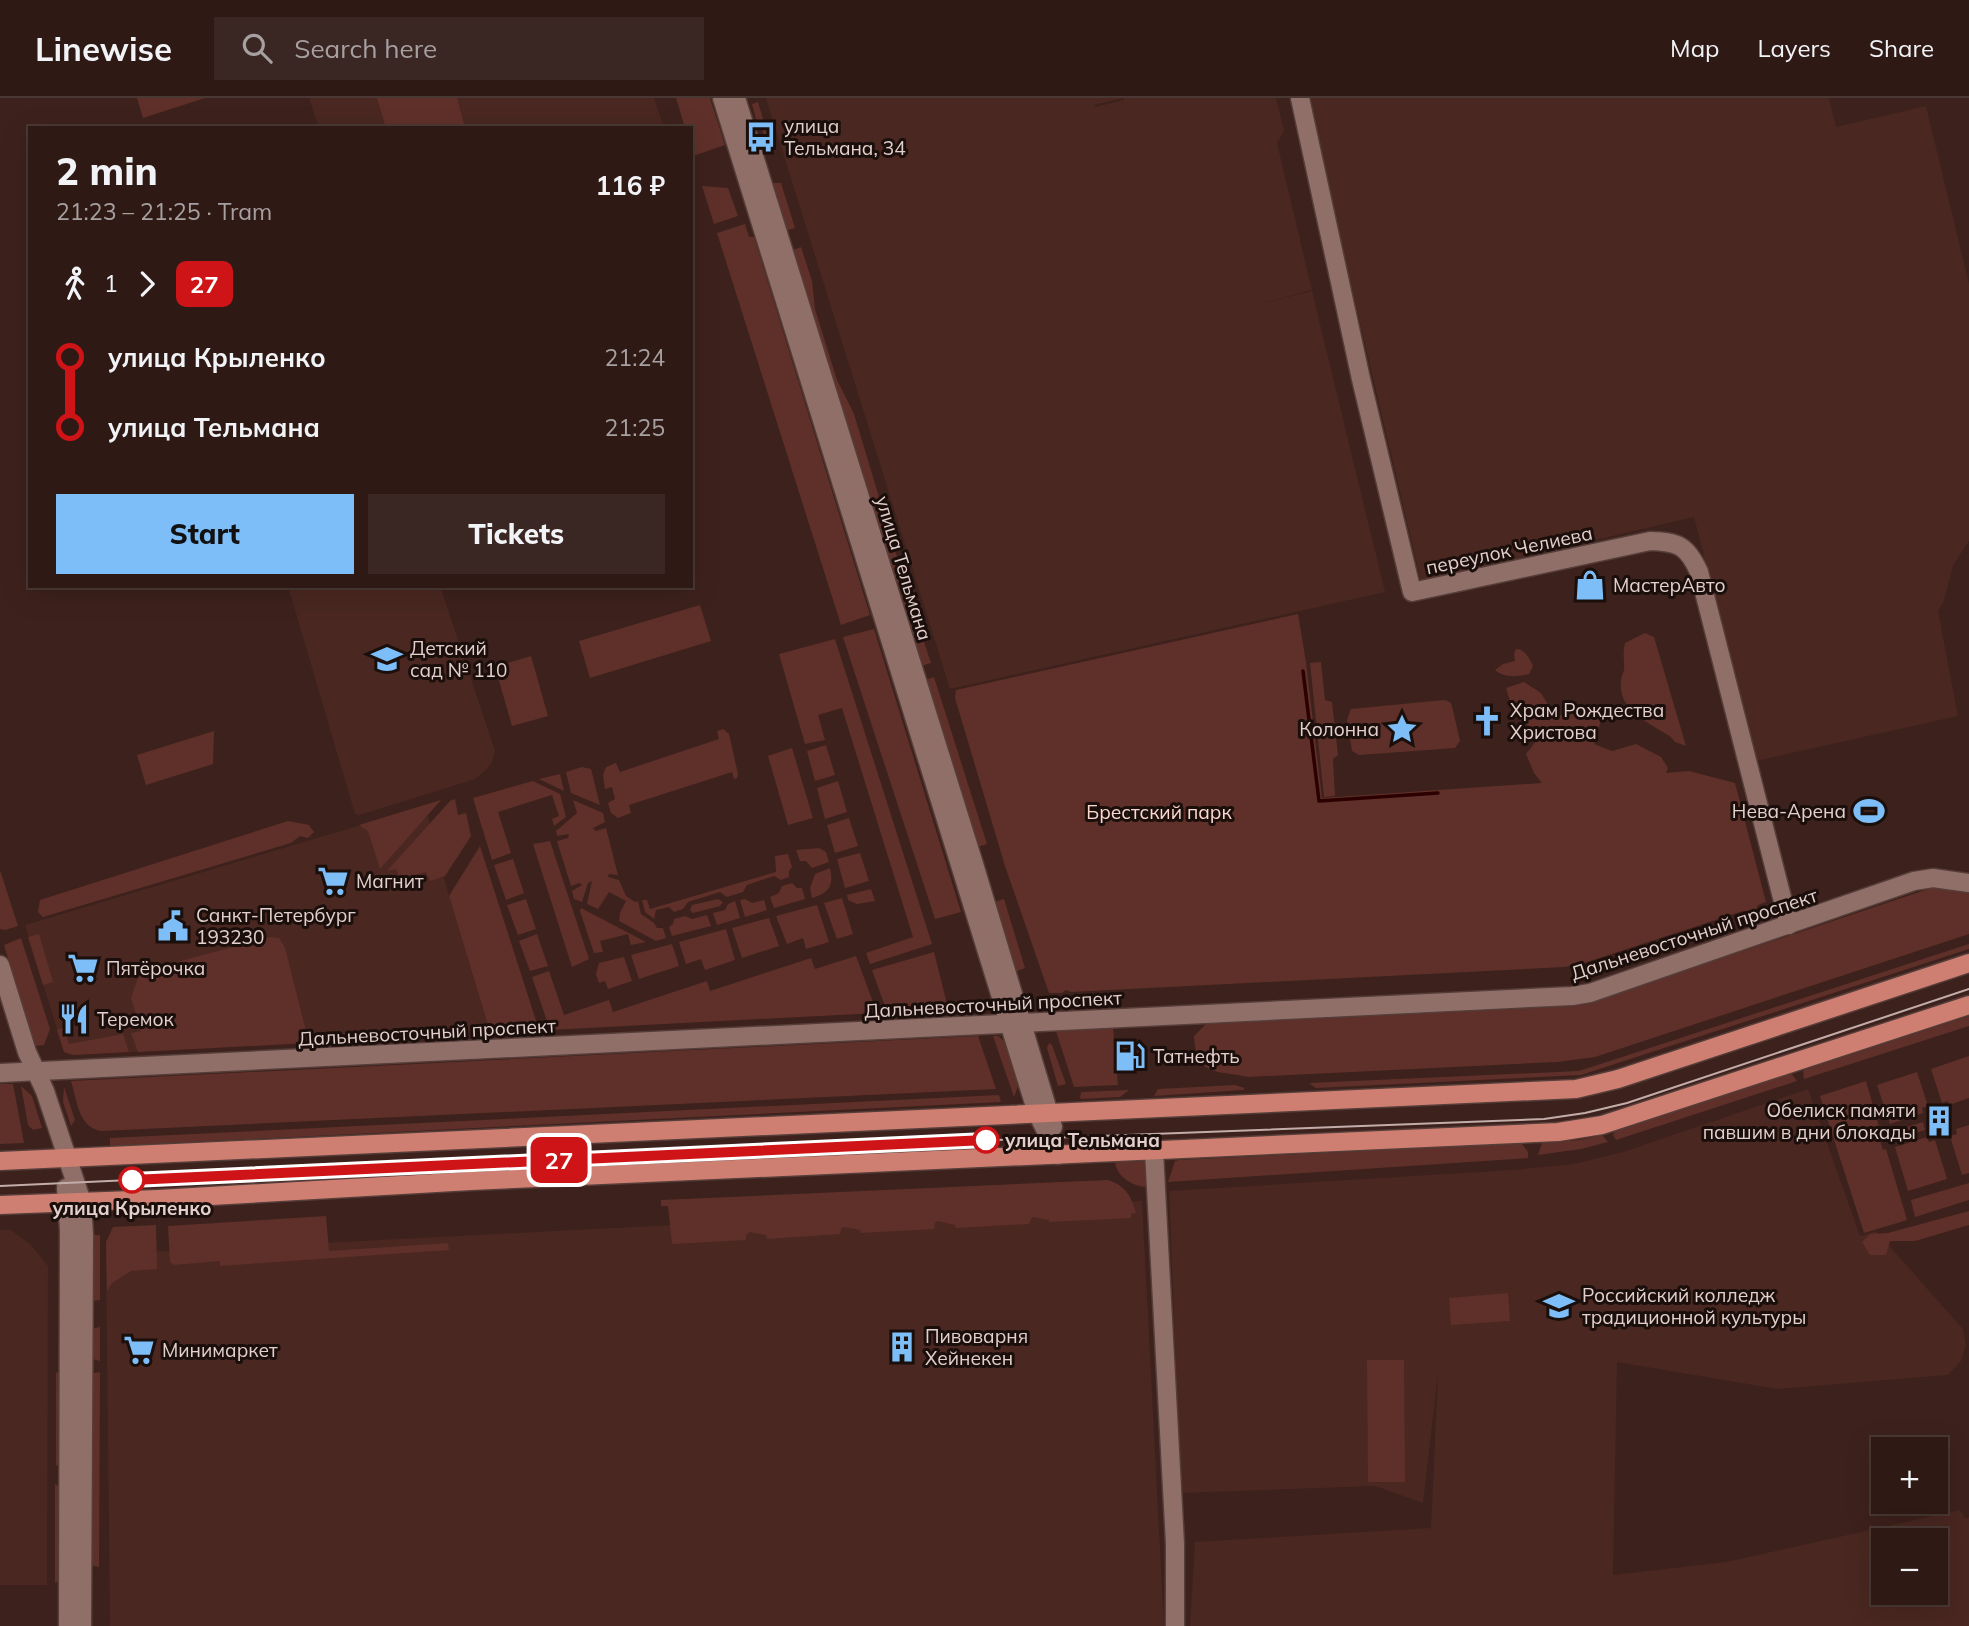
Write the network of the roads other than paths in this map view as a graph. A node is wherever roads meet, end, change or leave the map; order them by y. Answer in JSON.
{"nodes":[{"id":1,"x":722,"y":98,"type":"edge"},
{"id":2,"x":736,"y":98,"type":"edge"},
{"id":3,"x":1300,"y":98,"type":"edge"},
{"id":4,"x":1969,"y":883,"type":"edge"},
{"id":5,"x":1789,"y":925,"type":"junction"},
{"id":6,"x":1969,"y":963,"type":"edge"},
{"id":7,"x":0,"y":965,"type":"edge"},
{"id":8,"x":1969,"y":1005,"type":"edge"},
{"id":9,"x":1016,"y":1024,"type":"junction"},
{"id":10,"x":37,"y":1072,"type":"junction"},
{"id":11,"x":0,"y":1073,"type":"edge"},
{"id":12,"x":1043,"y":1112,"type":"junction"},
{"id":13,"x":1154,"y":1151,"type":"junction"},
{"id":14,"x":1058,"y":1155,"type":"junction"},
{"id":15,"x":65,"y":1157,"type":"junction"},
{"id":16,"x":0,"y":1161,"type":"edge"},
{"id":17,"x":74,"y":1202,"type":"junction"},
{"id":18,"x":0,"y":1205,"type":"edge"},
{"id":19,"x":68,"y":1626,"type":"edge"},
{"id":20,"x":82,"y":1626,"type":"edge"},
{"id":21,"x":1175,"y":1626,"type":"edge"}],
"edges":[{"from":1,"to":9,"type":"street","name":"улица Тельмана"},
{"from":2,"to":9,"type":"street","name":"улица Тельмана"},
{"from":3,"to":5,"type":"street","name":"переулок Челиева"},
{"from":4,"to":5,"type":"street","name":"Дальневосточный проспект"},
{"from":5,"to":9,"type":"street","name":"Дальневосточный проспект"},
{"from":6,"to":12,"type":"main road"},
{"from":7,"to":10,"type":"street"},
{"from":8,"to":13,"type":"main road"},
{"from":9,"to":10,"type":"street","name":"Дальневосточный проспект"},
{"from":9,"to":12,"type":"street","name":"улица Тельмана"},
{"from":10,"to":11,"type":"street","name":"Дальневосточный проспект"},
{"from":10,"to":15,"type":"street"},
{"from":12,"to":14,"type":"street","name":"улица Тельмана"},
{"from":12,"to":15,"type":"main road"},
{"from":13,"to":14,"type":"main road"},
{"from":13,"to":21,"type":"street"},
{"from":14,"to":17,"type":"main road"},
{"from":15,"to":16,"type":"main road"},
{"from":15,"to":17,"type":"street"},
{"from":17,"to":18,"type":"main road"},
{"from":17,"to":19,"type":"street"},
{"from":17,"to":20,"type":"street"}]}
